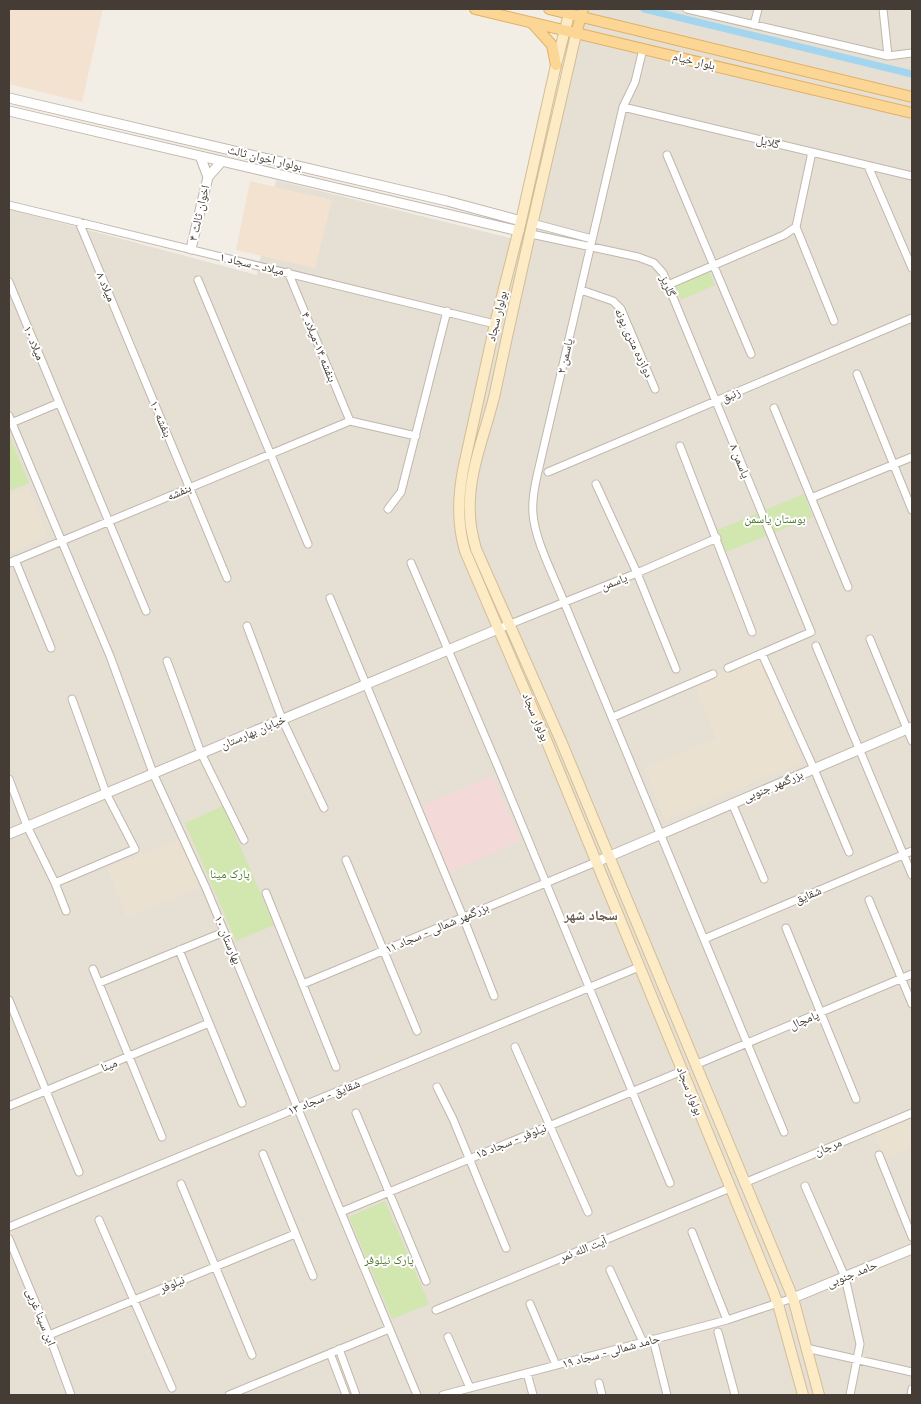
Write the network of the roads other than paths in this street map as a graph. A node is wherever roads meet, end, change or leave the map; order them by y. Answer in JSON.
{"nodes":[{"id":1,"x":475,"y":9,"type":"edge"},
{"id":2,"x":549,"y":9,"type":"edge"},
{"id":3,"x":687,"y":9,"type":"edge"},
{"id":4,"x":758,"y":9,"type":"edge"},
{"id":5,"x":883,"y":9,"type":"edge"},
{"id":6,"x":570,"y":12,"type":"edge"},
{"id":7,"x":582,"y":13,"type":"edge"},
{"id":8,"x":531,"y":22,"type":"junction"},
{"id":9,"x":754,"y":25,"type":"junction"},
{"id":10,"x":565,"y":31,"type":"junction"},
{"id":11,"x":576,"y":34,"type":"junction"},
{"id":12,"x":643,"y":49,"type":"junction"},
{"id":13,"x":912,"y":53,"type":"edge"},
{"id":14,"x":888,"y":56,"type":"junction"},
{"id":15,"x":556,"y":65,"type":"junction"},
{"id":16,"x":799,"y":70,"type":"junction"},
{"id":17,"x":795,"y":85,"type":"junction"},
{"id":18,"x":912,"y":96,"type":"edge"},
{"id":19,"x":9,"y":98,"type":"edge"},
{"id":20,"x":623,"y":107,"type":"junction"},
{"id":21,"x":9,"y":111,"type":"edge"},
{"id":22,"x":912,"y":113,"type":"edge"},
{"id":23,"x":193,"y":141,"type":"junction"},
{"id":24,"x":812,"y":152,"type":"junction"},
{"id":25,"x":190,"y":154,"type":"junction"},
{"id":26,"x":667,"y":155,"type":"dead end"},
{"id":27,"x":200,"y":156,"type":"junction"},
{"id":28,"x":222,"y":161,"type":"junction"},
{"id":29,"x":868,"y":166,"type":"junction"},
{"id":30,"x":912,"y":176,"type":"edge"},
{"id":31,"x":208,"y":177,"type":"junction"},
{"id":32,"x":9,"y":205,"type":"edge"},
{"id":33,"x":79,"y":222,"type":"junction"},
{"id":34,"x":520,"y":226,"type":"junction"},
{"id":35,"x":796,"y":227,"type":"junction"},
{"id":36,"x":531,"y":229,"type":"junction"},
{"id":37,"x":592,"y":239,"type":"junction"},
{"id":38,"x":590,"y":248,"type":"junction"},
{"id":39,"x":191,"y":250,"type":"junction"},
{"id":40,"x":714,"y":266,"type":"junction"},
{"id":41,"x":912,"y":268,"type":"edge"},
{"id":42,"x":288,"y":272,"type":"junction"},
{"id":43,"x":198,"y":280,"type":"dead end"},
{"id":44,"x":9,"y":282,"type":"edge"},
{"id":45,"x":668,"y":285,"type":"junction"},
{"id":46,"x":581,"y":290,"type":"junction"},
{"id":47,"x":447,"y":311,"type":"junction"},
{"id":48,"x":912,"y":318,"type":"edge"},
{"id":49,"x":834,"y":321,"type":"dead end"},
{"id":50,"x":495,"y":324,"type":"junction"},
{"id":51,"x":132,"y":351,"type":"joint"},
{"id":52,"x":751,"y":354,"type":"dead end"},
{"id":53,"x":857,"y":374,"type":"dead end"},
{"id":54,"x":656,"y":389,"type":"dead end"},
{"id":55,"x":716,"y":402,"type":"junction"},
{"id":56,"x":59,"y":403,"type":"junction"},
{"id":57,"x":774,"y":408,"type":"dead end"},
{"id":58,"x":10,"y":421,"type":"edge"},
{"id":59,"x":350,"y":421,"type":"junction"},
{"id":60,"x":416,"y":436,"type":"junction"},
{"id":61,"x":680,"y":446,"type":"dead end"},
{"id":62,"x":270,"y":454,"type":"junction"},
{"id":63,"x":912,"y":456,"type":"edge"},
{"id":64,"x":894,"y":464,"type":"junction"},
{"id":65,"x":548,"y":472,"type":"dead end"},
{"id":66,"x":596,"y":484,"type":"dead end"},
{"id":67,"x":189,"y":487,"type":"junction"},
{"id":68,"x":811,"y":498,"type":"junction"},
{"id":69,"x":388,"y":509,"type":"dead end"},
{"id":70,"x":912,"y":510,"type":"edge"},
{"id":71,"x":108,"y":521,"type":"junction"},
{"id":72,"x":717,"y":538,"type":"junction"},
{"id":73,"x":61,"y":541,"type":"junction"},
{"id":74,"x":308,"y":544,"type":"dead end"},
{"id":75,"x":12,"y":561,"type":"edge"},
{"id":76,"x":410,"y":563,"type":"dead end"},
{"id":77,"x":637,"y":573,"type":"junction"},
{"id":78,"x":227,"y":578,"type":"dead end"},
{"id":79,"x":848,"y":587,"type":"dead end"},
{"id":80,"x":330,"y":598,"type":"dead end"},
{"id":81,"x":564,"y":602,"type":"junction"},
{"id":82,"x":146,"y":611,"type":"dead end"},
{"id":83,"x":510,"y":624,"type":"junction"},
{"id":84,"x":247,"y":626,"type":"dead end"},
{"id":85,"x":498,"y":629,"type":"junction"},
{"id":86,"x":752,"y":632,"type":"dead end"},
{"id":87,"x":870,"y":639,"type":"dead end"},
{"id":88,"x":816,"y":646,"type":"dead end"},
{"id":89,"x":51,"y":648,"type":"dead end"},
{"id":90,"x":448,"y":650,"type":"junction"},
{"id":91,"x":762,"y":654,"type":"junction"},
{"id":92,"x":167,"y":661,"type":"dead end"},
{"id":93,"x":728,"y":668,"type":"dead end"},
{"id":94,"x":676,"y":670,"type":"dead end"},
{"id":95,"x":713,"y":674,"type":"dead end"},
{"id":96,"x":366,"y":684,"type":"junction"},
{"id":97,"x":72,"y":699,"type":"dead end"},
{"id":98,"x":613,"y":717,"type":"junction"},
{"id":99,"x":282,"y":719,"type":"junction"},
{"id":100,"x":910,"y":729,"type":"edge"},
{"id":101,"x":912,"y":742,"type":"edge"},
{"id":102,"x":860,"y":750,"type":"junction"},
{"id":103,"x":202,"y":753,"type":"junction"},
{"id":104,"x":814,"y":769,"type":"junction"},
{"id":105,"x":153,"y":774,"type":"junction"},
{"id":106,"x":9,"y":779,"type":"edge"},
{"id":107,"x":106,"y":793,"type":"junction"},
{"id":108,"x":732,"y":803,"type":"junction"},
{"id":109,"x":324,"y":808,"type":"dead end"},
{"id":110,"x":26,"y":826,"type":"junction"},
{"id":111,"x":661,"y":833,"type":"junction"},
{"id":112,"x":9,"y":834,"type":"edge"},
{"id":113,"x":244,"y":840,"type":"dead end"},
{"id":114,"x":912,"y":851,"type":"edge"},
{"id":115,"x":849,"y":852,"type":"dead end"},
{"id":116,"x":904,"y":854,"type":"junction"},
{"id":117,"x":609,"y":856,"type":"junction"},
{"id":118,"x":346,"y":860,"type":"dead end"},
{"id":119,"x":596,"y":862,"type":"junction"},
{"id":120,"x":912,"y":875,"type":"edge"},
{"id":121,"x":764,"y":879,"type":"dead end"},
{"id":122,"x":55,"y":883,"type":"junction"},
{"id":123,"x":546,"y":883,"type":"junction"},
{"id":124,"x":266,"y":893,"type":"dead end"},
{"id":125,"x":869,"y":900,"type":"dead end"},
{"id":126,"x":66,"y":911,"type":"dead end"},
{"id":127,"x":463,"y":917,"type":"junction"},
{"id":128,"x":786,"y":928,"type":"dead end"},
{"id":129,"x":224,"y":932,"type":"junction"},
{"id":130,"x":704,"y":939,"type":"junction"},
{"id":131,"x":179,"y":950,"type":"junction"},
{"id":132,"x":383,"y":951,"type":"junction"},
{"id":133,"x":639,"y":967,"type":"junction"},
{"id":134,"x":93,"y":969,"type":"dead end"},
{"id":135,"x":912,"y":974,"type":"edge"},
{"id":136,"x":902,"y":979,"type":"junction"},
{"id":137,"x":99,"y":983,"type":"junction"},
{"id":138,"x":303,"y":984,"type":"junction"},
{"id":139,"x":590,"y":988,"type":"junction"},
{"id":140,"x":494,"y":996,"type":"dead end"},
{"id":141,"x":9,"y":1000,"type":"edge"},
{"id":142,"x":912,"y":1004,"type":"edge"},
{"id":143,"x":820,"y":1013,"type":"junction"},
{"id":144,"x":209,"y":1023,"type":"junction"},
{"id":145,"x":417,"y":1031,"type":"dead end"},
{"id":146,"x":747,"y":1043,"type":"junction"},
{"id":147,"x":515,"y":1047,"type":"dead end"},
{"id":148,"x":129,"y":1056,"type":"junction"},
{"id":149,"x":695,"y":1065,"type":"junction"},
{"id":150,"x":336,"y":1067,"type":"dead end"},
{"id":151,"x":682,"y":1071,"type":"junction"},
{"id":152,"x":437,"y":1087,"type":"dead end"},
{"id":153,"x":46,"y":1090,"type":"junction"},
{"id":154,"x":633,"y":1092,"type":"junction"},
{"id":155,"x":856,"y":1100,"type":"dead end"},
{"id":156,"x":242,"y":1103,"type":"dead end"},
{"id":157,"x":9,"y":1106,"type":"edge"},
{"id":158,"x":298,"y":1108,"type":"junction"},
{"id":159,"x":356,"y":1113,"type":"dead end"},
{"id":160,"x":912,"y":1114,"type":"edge"},
{"id":161,"x":551,"y":1125,"type":"junction"},
{"id":162,"x":784,"y":1132,"type":"dead end"},
{"id":163,"x":162,"y":1137,"type":"dead end"},
{"id":164,"x":263,"y":1154,"type":"dead end"},
{"id":165,"x":879,"y":1155,"type":"dead end"},
{"id":166,"x":469,"y":1159,"type":"junction"},
{"id":167,"x":79,"y":1172,"type":"dead end"},
{"id":168,"x":670,"y":1183,"type":"dead end"},
{"id":169,"x":744,"y":1183,"type":"junction"},
{"id":170,"x":181,"y":1184,"type":"dead end"},
{"id":171,"x":805,"y":1186,"type":"dead end"},
{"id":172,"x":730,"y":1188,"type":"junction"},
{"id":173,"x":389,"y":1192,"type":"junction"},
{"id":174,"x":341,"y":1212,"type":"junction"},
{"id":175,"x":588,"y":1212,"type":"dead end"},
{"id":176,"x":99,"y":1220,"type":"dead end"},
{"id":177,"x":9,"y":1227,"type":"edge"},
{"id":178,"x":692,"y":1232,"type":"dead end"},
{"id":179,"x":295,"y":1234,"type":"junction"},
{"id":180,"x":912,"y":1237,"type":"edge"},
{"id":181,"x":9,"y":1239,"type":"edge"},
{"id":182,"x":506,"y":1248,"type":"dead end"},
{"id":183,"x":912,"y":1249,"type":"edge"},
{"id":184,"x":216,"y":1266,"type":"junction"},
{"id":185,"x":610,"y":1270,"type":"dead end"},
{"id":186,"x":313,"y":1276,"type":"dead end"},
{"id":187,"x":845,"y":1277,"type":"junction"},
{"id":188,"x":426,"y":1282,"type":"dead end"},
{"id":189,"x":793,"y":1298,"type":"junction"},
{"id":190,"x":135,"y":1300,"type":"junction"},
{"id":191,"x":530,"y":1304,"type":"dead end"},
{"id":192,"x":778,"y":1304,"type":"junction"},
{"id":193,"x":436,"y":1310,"type":"dead end"},
{"id":194,"x":728,"y":1320,"type":"junction"},
{"id":195,"x":389,"y":1329,"type":"junction"},
{"id":196,"x":718,"y":1332,"type":"dead end"},
{"id":197,"x":49,"y":1335,"type":"junction"},
{"id":198,"x":448,"y":1337,"type":"dead end"},
{"id":199,"x":652,"y":1340,"type":"junction"},
{"id":200,"x":643,"y":1342,"type":"junction"},
{"id":201,"x":806,"y":1348,"type":"junction"},
{"id":202,"x":339,"y":1349,"type":"junction"},
{"id":203,"x":330,"y":1353,"type":"junction"},
{"id":204,"x":252,"y":1356,"type":"dead end"},
{"id":205,"x":857,"y":1360,"type":"junction"},
{"id":206,"x":556,"y":1365,"type":"junction"},
{"id":207,"x":912,"y":1372,"type":"edge"},
{"id":208,"x":528,"y":1373,"type":"junction"},
{"id":209,"x":599,"y":1383,"type":"dead end"},
{"id":210,"x":172,"y":1388,"type":"dead end"},
{"id":211,"x":912,"y":1389,"type":"edge"},
{"id":212,"x":466,"y":1391,"type":"edge"},
{"id":213,"x":71,"y":1395,"type":"edge"},
{"id":214,"x":230,"y":1395,"type":"edge"},
{"id":215,"x":346,"y":1395,"type":"edge"},
{"id":216,"x":356,"y":1395,"type":"edge"},
{"id":217,"x":417,"y":1395,"type":"edge"},
{"id":218,"x":443,"y":1395,"type":"edge"},
{"id":219,"x":534,"y":1395,"type":"edge"},
{"id":220,"x":602,"y":1395,"type":"edge"},
{"id":221,"x":667,"y":1395,"type":"edge"},
{"id":222,"x":734,"y":1395,"type":"edge"},
{"id":223,"x":803,"y":1395,"type":"edge"},
{"id":224,"x":819,"y":1395,"type":"edge"},
{"id":225,"x":850,"y":1395,"type":"edge"},
{"id":226,"x":911,"y":1395,"type":"edge"}],
"edges":[{"from":1,"to":8,"type":"main road","name":"بلوار خیام"},
{"from":2,"to":6,"type":"main road","name":"بلوار خیام"},
{"from":3,"to":9,"type":"street"},
{"from":4,"to":9,"type":"street"},
{"from":5,"to":14,"type":"street"},
{"from":6,"to":7,"type":"main road","name":"بلوار خیام"},
{"from":6,"to":10,"type":"main road","name":"بولوار سجاد"},
{"from":7,"to":11,"type":"main road"},
{"from":7,"to":16,"type":"main road","name":"بلوار خیام"},
{"from":8,"to":10,"type":"main road","name":"بلوار خیام"},
{"from":8,"to":15,"type":"main road"},
{"from":9,"to":14,"type":"street"},
{"from":10,"to":11,"type":"main road","name":"بلوار خیام"},
{"from":10,"to":15,"type":"main road","name":"بولوار سجاد"},
{"from":11,"to":12,"type":"main road","name":"بلوار خیام"},
{"from":11,"to":36,"type":"main road","name":"بولوار سجاد"},
{"from":12,"to":17,"type":"main road","name":"بلوار خیام"},
{"from":12,"to":20,"type":"street","name":"یاسمن ۲"},
{"from":13,"to":14,"type":"street"},
{"from":15,"to":34,"type":"main road","name":"بولوار سجاد"},
{"from":16,"to":17,"type":"main road"},
{"from":16,"to":18,"type":"main road","name":"بلوار خیام"},
{"from":17,"to":22,"type":"main road","name":"بلوار خیام"},
{"from":19,"to":23,"type":"street","name":"بولوار اخوان ثالث"},
{"from":20,"to":24,"type":"street","name":"گلایل"},
{"from":20,"to":37,"type":"street","name":"یاسمن ۲"},
{"from":21,"to":25,"type":"street"},
{"from":23,"to":25,"type":"street"},
{"from":23,"to":34,"type":"street","name":"بولوار اخوان ثالث"},
{"from":24,"to":29,"type":"street","name":"گلایل"},
{"from":24,"to":35,"type":"street"},
{"from":25,"to":27,"type":"street"},
{"from":26,"to":40,"type":"street"},
{"from":27,"to":28,"type":"street"},
{"from":27,"to":31,"type":"street","name":"اخوان ثالث ۴"},
{"from":28,"to":31,"type":"street","name":"اخوان ثالث ۴"},
{"from":28,"to":34,"type":"street"},
{"from":29,"to":30,"type":"street","name":"گلایل"},
{"from":29,"to":41,"type":"street"},
{"from":31,"to":39,"type":"street","name":"اخوان ثالث ۴"},
{"from":32,"to":33,"type":"street","name":"میلاد - سجاد ۱"},
{"from":33,"to":39,"type":"street","name":"میلاد - سجاد ۱"},
{"from":33,"to":51,"type":"street","name":"میلاد ۸"},
{"from":34,"to":36,"type":"main road"},
{"from":34,"to":50,"type":"main road","name":"بولوار سجاد"},
{"from":35,"to":40,"type":"street"},
{"from":35,"to":49,"type":"street"},
{"from":36,"to":37,"type":"street"},
{"from":36,"to":38,"type":"street","name":"گلریز"},
{"from":36,"to":83,"type":"main road","name":"بولوار سجاد"},
{"from":37,"to":38,"type":"street","name":"یاسمن ۲"},
{"from":38,"to":45,"type":"street","name":"گلریز"},
{"from":38,"to":46,"type":"street","name":"یاسمن ۲"},
{"from":39,"to":42,"type":"street","name":"میلاد - سجاد ۱"},
{"from":40,"to":45,"type":"street"},
{"from":40,"to":52,"type":"street"},
{"from":42,"to":47,"type":"street","name":"میلاد - سجاد ۱"},
{"from":42,"to":59,"type":"street","name":"بنفشه ۱۴-میلاد ۴"},
{"from":43,"to":62,"type":"street"},
{"from":44,"to":56,"type":"street","name":"میلاد ۱۰"},
{"from":45,"to":55,"type":"street","name":"گلریز"},
{"from":46,"to":54,"type":"street","name":"دوازده متری پونه"},
{"from":46,"to":81,"type":"street","name":"یاسمن ۲"},
{"from":47,"to":50,"type":"street","name":"میلاد - سجاد ۱"},
{"from":47,"to":60,"type":"street"},
{"from":48,"to":55,"type":"street","name":"زنبق"},
{"from":50,"to":85,"type":"main road","name":"بولوار سجاد"},
{"from":51,"to":67,"type":"street","name":"بنفشه ۱۰"},
{"from":53,"to":64,"type":"street"},
{"from":55,"to":65,"type":"street","name":"زنبق"},
{"from":55,"to":91,"type":"street","name":"یاسمن ۸"},
{"from":56,"to":58,"type":"street"},
{"from":56,"to":71,"type":"street","name":"میلاد ۱۰"},
{"from":57,"to":68,"type":"street"},
{"from":58,"to":73,"type":"street","name":"بهارستان ۱۰"},
{"from":59,"to":60,"type":"street"},
{"from":59,"to":62,"type":"street","name":"بنفشه"},
{"from":60,"to":69,"type":"street"},
{"from":61,"to":72,"type":"street"},
{"from":62,"to":67,"type":"street","name":"بنفشه"},
{"from":62,"to":74,"type":"street"},
{"from":63,"to":64,"type":"street"},
{"from":64,"to":68,"type":"street"},
{"from":64,"to":70,"type":"street"},
{"from":66,"to":77,"type":"street"},
{"from":67,"to":71,"type":"street","name":"بنفشه"},
{"from":67,"to":78,"type":"street","name":"بنفشه ۱۰"},
{"from":68,"to":79,"type":"street"},
{"from":71,"to":73,"type":"street","name":"بنفشه"},
{"from":71,"to":82,"type":"street","name":"میلاد ۱۰"},
{"from":72,"to":77,"type":"street","name":"یاسمن"},
{"from":72,"to":86,"type":"street"},
{"from":73,"to":75,"type":"street","name":"بنفشه"},
{"from":73,"to":105,"type":"street","name":"بهارستان ۱۰"},
{"from":75,"to":89,"type":"street"},
{"from":76,"to":90,"type":"street"},
{"from":77,"to":81,"type":"street","name":"یاسمن"},
{"from":77,"to":94,"type":"street"},
{"from":80,"to":96,"type":"street"},
{"from":81,"to":83,"type":"street","name":"یاسمن"},
{"from":81,"to":98,"type":"street","name":"یاسمن ۲"},
{"from":83,"to":85,"type":"street","name":"یاسمن"},
{"from":83,"to":117,"type":"main road","name":"بولوار سجاد"},
{"from":84,"to":99,"type":"street"},
{"from":85,"to":90,"type":"street","name":"خیابان بهارستان"},
{"from":85,"to":119,"type":"main road","name":"بولوار سجاد"},
{"from":87,"to":100,"type":"street"},
{"from":88,"to":102,"type":"street"},
{"from":90,"to":96,"type":"street","name":"خیابان بهارستان"},
{"from":90,"to":123,"type":"street"},
{"from":91,"to":93,"type":"street"},
{"from":91,"to":104,"type":"street"},
{"from":92,"to":103,"type":"street"},
{"from":95,"to":98,"type":"street"},
{"from":96,"to":99,"type":"street","name":"خیابان بهارستان"},
{"from":96,"to":127,"type":"street"},
{"from":97,"to":107,"type":"street"},
{"from":98,"to":111,"type":"street","name":"یاسمن ۲"},
{"from":99,"to":103,"type":"street","name":"خیابان بهارستان"},
{"from":99,"to":109,"type":"street"},
{"from":100,"to":101,"type":"street"},
{"from":100,"to":102,"type":"street","name":"بزرگمهر جنوبی"},
{"from":102,"to":104,"type":"street","name":"بزرگمهر جنوبی"},
{"from":102,"to":116,"type":"street"},
{"from":103,"to":105,"type":"street","name":"خیابان بهارستان"},
{"from":103,"to":113,"type":"street"},
{"from":104,"to":108,"type":"street","name":"بزرگمهر جنوبی"},
{"from":104,"to":115,"type":"street"},
{"from":105,"to":107,"type":"street","name":"خیابان بهارستان"},
{"from":105,"to":129,"type":"street","name":"بهارستان ۱۰"},
{"from":106,"to":110,"type":"street"},
{"from":107,"to":110,"type":"street","name":"خیابان بهارستان"},
{"from":107,"to":122,"type":"street"},
{"from":108,"to":111,"type":"street","name":"بزرگمهر جنوبی"},
{"from":108,"to":121,"type":"street"},
{"from":110,"to":112,"type":"street","name":"خیابان بهارستان"},
{"from":110,"to":122,"type":"street"},
{"from":111,"to":117,"type":"street","name":"بزرگمهر جنوبی"},
{"from":111,"to":130,"type":"street","name":"یاسمن ۲"},
{"from":114,"to":116,"type":"street","name":"شقایق"},
{"from":116,"to":120,"type":"street"},
{"from":116,"to":130,"type":"street","name":"شقایق"},
{"from":117,"to":119,"type":"street","name":"بزرگمهر جنوبی"},
{"from":117,"to":149,"type":"main road","name":"بولوار سجاد"},
{"from":118,"to":132,"type":"street"},
{"from":119,"to":123,"type":"street","name":"بزرگمهر شمالی - سجاد ۱۱"},
{"from":119,"to":133,"type":"main road","name":"بولوار سجاد"},
{"from":122,"to":126,"type":"street"},
{"from":123,"to":127,"type":"street","name":"بزرگمهر شمالی - سجاد ۱۱"},
{"from":123,"to":139,"type":"street"},
{"from":124,"to":138,"type":"street"},
{"from":125,"to":136,"type":"street"},
{"from":127,"to":132,"type":"street","name":"بزرگمهر شمالی - سجاد ۱۱"},
{"from":127,"to":140,"type":"street"},
{"from":128,"to":143,"type":"street"},
{"from":129,"to":131,"type":"street"},
{"from":129,"to":158,"type":"street","name":"بهارستان ۱۰"},
{"from":130,"to":146,"type":"street","name":"یاسمن ۲"},
{"from":131,"to":137,"type":"street"},
{"from":131,"to":144,"type":"street"},
{"from":132,"to":138,"type":"street","name":"بزرگمهر شمالی - سجاد ۱۱"},
{"from":132,"to":145,"type":"street"},
{"from":133,"to":139,"type":"street","name":"شقایق - سجاد ۱۳"},
{"from":133,"to":151,"type":"main road","name":"بولوار سجاد"},
{"from":134,"to":137,"type":"street"},
{"from":135,"to":136,"type":"street","name":"پامچال"},
{"from":136,"to":142,"type":"street"},
{"from":136,"to":143,"type":"street","name":"پامچال"},
{"from":137,"to":148,"type":"street"},
{"from":138,"to":150,"type":"street"},
{"from":139,"to":154,"type":"street"},
{"from":139,"to":158,"type":"street","name":"شقایق - سجاد ۱۳"},
{"from":141,"to":153,"type":"street"},
{"from":143,"to":146,"type":"street","name":"پامچال"},
{"from":143,"to":155,"type":"street"},
{"from":144,"to":148,"type":"street","name":"مینا"},
{"from":144,"to":156,"type":"street"},
{"from":146,"to":149,"type":"street","name":"پامچال"},
{"from":146,"to":162,"type":"street","name":"یاسمن ۲"},
{"from":147,"to":161,"type":"street"},
{"from":148,"to":153,"type":"street","name":"مینا"},
{"from":148,"to":163,"type":"street"},
{"from":149,"to":169,"type":"main road","name":"بولوار سجاد"},
{"from":151,"to":154,"type":"street","name":"نیلوفر - سجاد ۱۵"},
{"from":151,"to":172,"type":"main road","name":"بولوار سجاد"},
{"from":152,"to":166,"type":"street"},
{"from":153,"to":157,"type":"street","name":"مینا"},
{"from":153,"to":167,"type":"street"},
{"from":154,"to":161,"type":"street","name":"نیلوفر - سجاد ۱۵"},
{"from":154,"to":168,"type":"street"},
{"from":158,"to":174,"type":"street","name":"بهارستان ۱۰"},
{"from":158,"to":177,"type":"street","name":"شقایق - سجاد ۱۳"},
{"from":159,"to":173,"type":"street"},
{"from":160,"to":169,"type":"street","name":"مرجان"},
{"from":161,"to":166,"type":"street","name":"نیلوفر - سجاد ۱۵"},
{"from":161,"to":175,"type":"street"},
{"from":164,"to":179,"type":"street"},
{"from":165,"to":180,"type":"street"},
{"from":166,"to":173,"type":"street","name":"نیلوفر - سجاد ۱۵"},
{"from":166,"to":182,"type":"street"},
{"from":169,"to":189,"type":"main road","name":"بولوار سجاد"},
{"from":170,"to":184,"type":"street"},
{"from":171,"to":187,"type":"street"},
{"from":172,"to":192,"type":"main road","name":"بولوار سجاد"},
{"from":172,"to":193,"type":"street","name":"آیت الله نمر"},
{"from":173,"to":174,"type":"street","name":"نیلوفر - سجاد ۱۵"},
{"from":173,"to":188,"type":"street"},
{"from":174,"to":195,"type":"street","name":"بهارستان ۱۰"},
{"from":176,"to":190,"type":"street"},
{"from":178,"to":194,"type":"street"},
{"from":179,"to":184,"type":"street","name":"نیلوفر"},
{"from":179,"to":186,"type":"street"},
{"from":181,"to":197,"type":"street","name":"ابن سینا غربی"},
{"from":183,"to":187,"type":"street","name":"حامد جنوبی"},
{"from":184,"to":190,"type":"street","name":"نیلوفر"},
{"from":184,"to":204,"type":"street"},
{"from":185,"to":200,"type":"street"},
{"from":187,"to":189,"type":"street","name":"حامد جنوبی"},
{"from":187,"to":205,"type":"street"},
{"from":189,"to":192,"type":"street","name":"حامد شمالی - سجاد ۱۹"},
{"from":189,"to":201,"type":"main road","name":"بولوار سجاد"},
{"from":190,"to":197,"type":"street","name":"نیلوفر"},
{"from":190,"to":210,"type":"street"},
{"from":191,"to":206,"type":"street"},
{"from":192,"to":194,"type":"street","name":"حامد شمالی - سجاد ۱۹"},
{"from":192,"to":223,"type":"main road","name":"بولوار سجاد"},
{"from":194,"to":199,"type":"street","name":"حامد شمالی - سجاد ۱۹"},
{"from":195,"to":202,"type":"street"},
{"from":195,"to":217,"type":"street","name":"بهارستان ۱۰"},
{"from":196,"to":222,"type":"street"},
{"from":197,"to":213,"type":"street","name":"ابن سینا غربی"},
{"from":198,"to":212,"type":"street"},
{"from":199,"to":200,"type":"street","name":"حامد شمالی - سجاد ۱۹"},
{"from":199,"to":221,"type":"street"},
{"from":200,"to":206,"type":"street","name":"حامد شمالی - سجاد ۱۹"},
{"from":201,"to":205,"type":"street"},
{"from":201,"to":224,"type":"main road","name":"بولوار سجاد"},
{"from":202,"to":203,"type":"street"},
{"from":202,"to":216,"type":"street"},
{"from":203,"to":214,"type":"street"},
{"from":203,"to":215,"type":"street"},
{"from":205,"to":207,"type":"street"},
{"from":205,"to":225,"type":"street"},
{"from":206,"to":208,"type":"street","name":"حامد شمالی - سجاد ۱۹"},
{"from":208,"to":212,"type":"street","name":"حامد شمالی - سجاد ۱۹"},
{"from":208,"to":219,"type":"street"},
{"from":209,"to":220,"type":"street"},
{"from":211,"to":226,"type":"street"},
{"from":212,"to":218,"type":"street","name":"حامد شمالی - سجاد ۱۹"}]}
